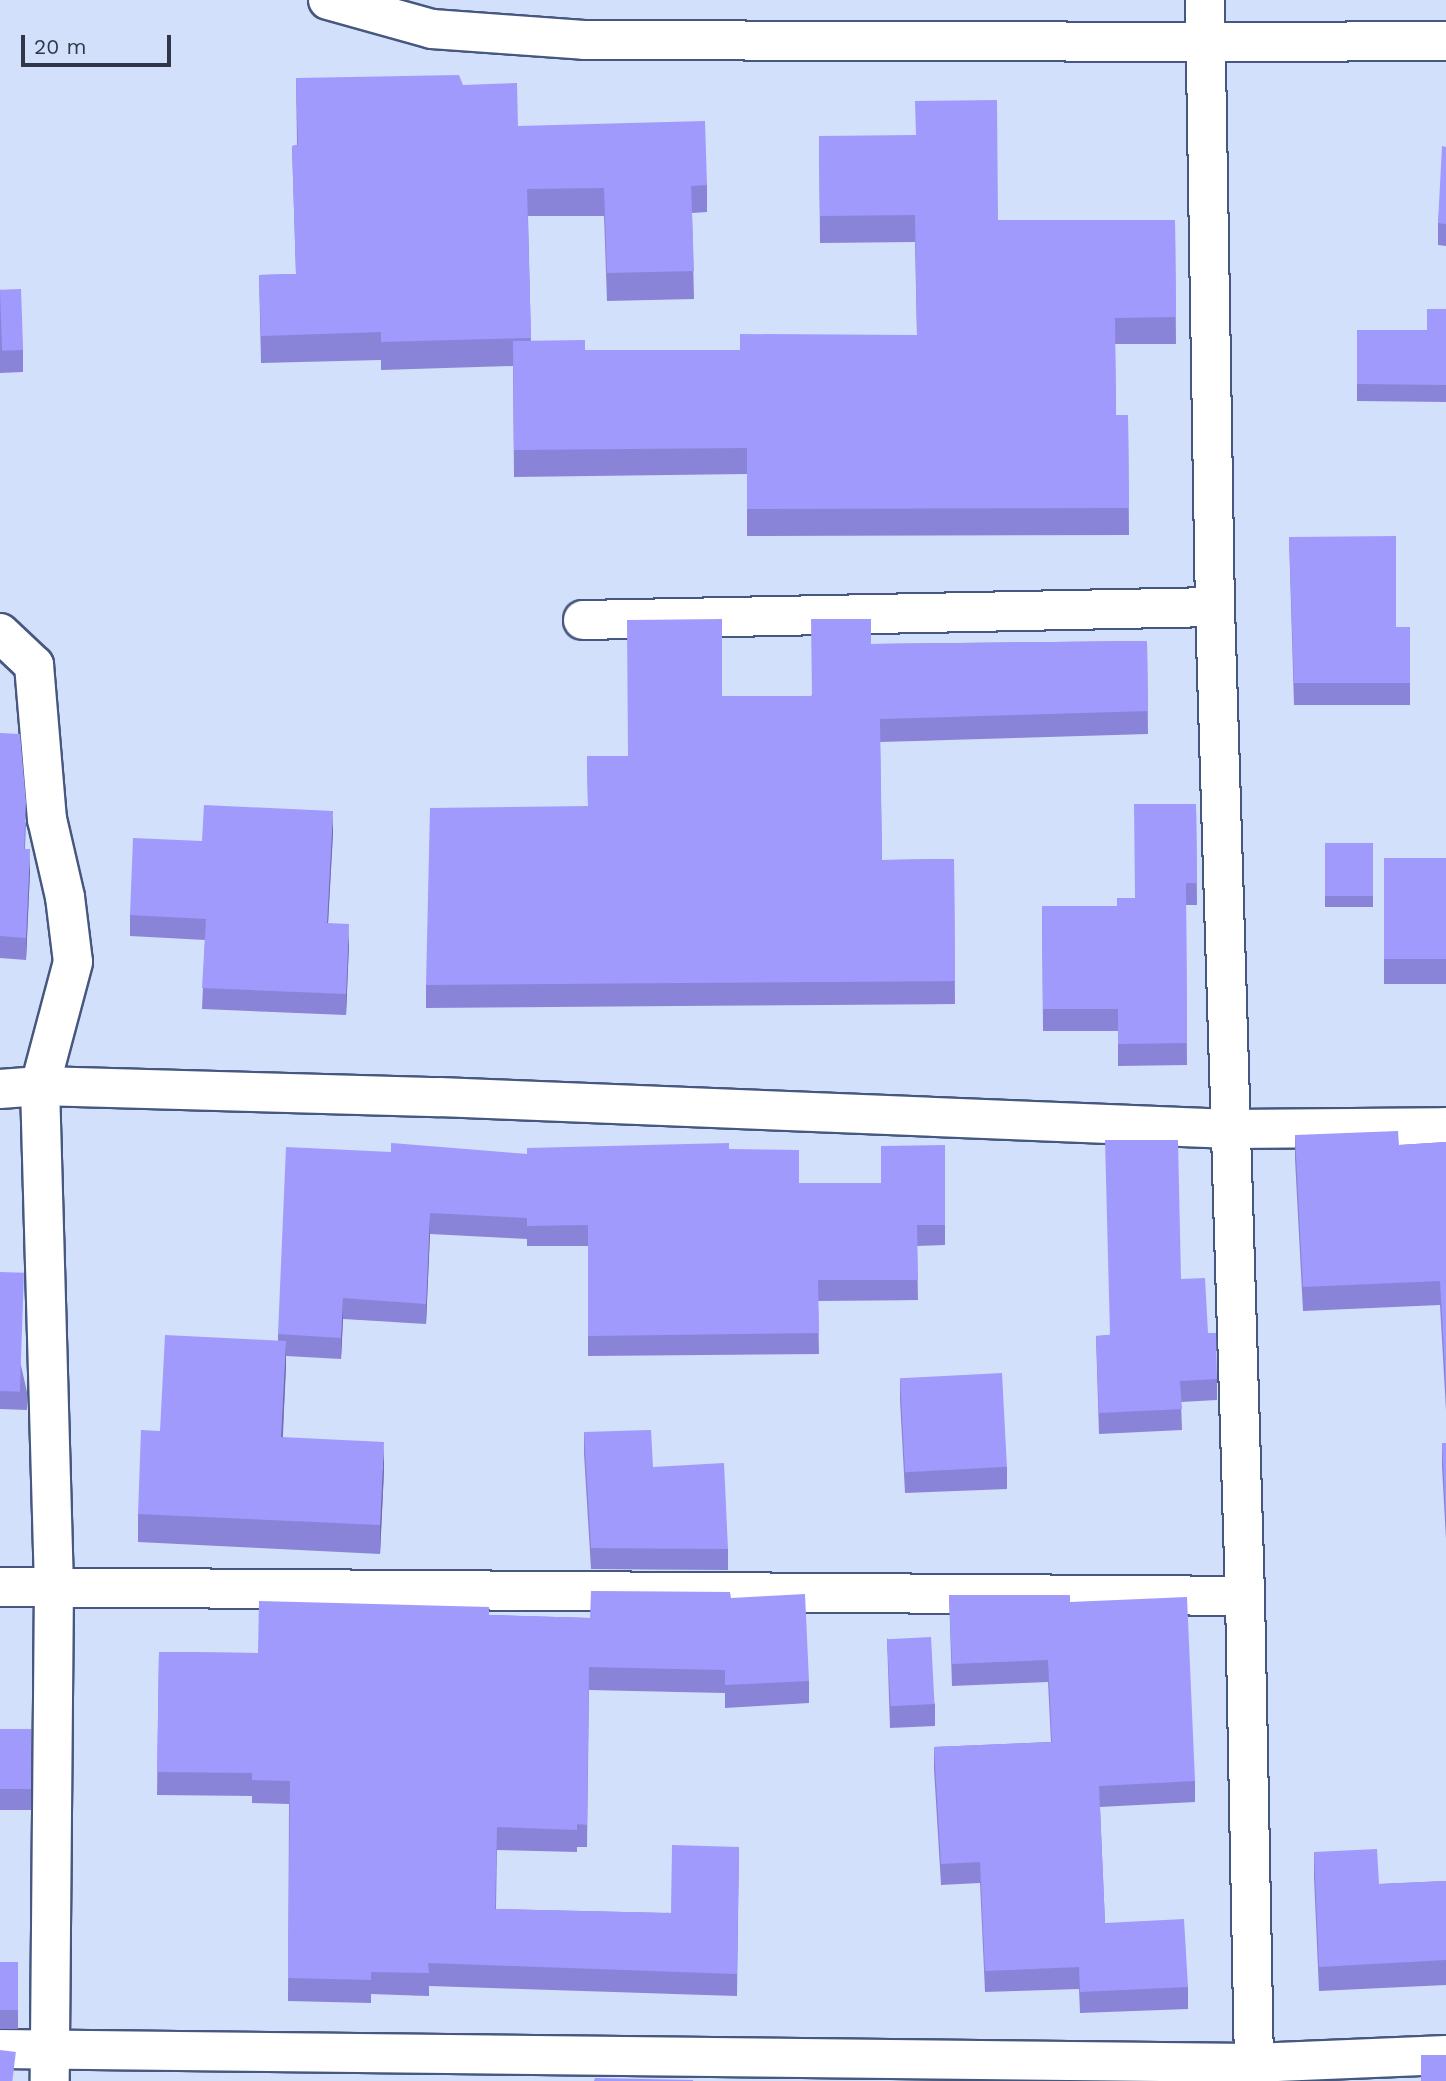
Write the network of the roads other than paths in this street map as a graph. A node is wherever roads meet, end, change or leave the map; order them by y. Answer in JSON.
{"nodes":[{"id":1,"x":328,"y":0,"type":"edge"},
{"id":2,"x":1205,"y":0,"type":"edge"},
{"id":3,"x":1446,"y":41,"type":"edge"},
{"id":4,"x":1206,"y":42,"type":"junction"},
{"id":5,"x":1215,"y":607,"type":"junction"},
{"id":6,"x":583,"y":620,"type":"dead end"},
{"id":7,"x":0,"y":633,"type":"edge"},
{"id":8,"x":40,"y":1086,"type":"junction"},
{"id":9,"x":0,"y":1089,"type":"edge"},
{"id":10,"x":1446,"y":1126,"type":"edge"},
{"id":11,"x":1231,"y":1129,"type":"junction"},
{"id":12,"x":54,"y":1584,"type":"junction"},
{"id":13,"x":0,"y":1587,"type":"edge"},
{"id":14,"x":1245,"y":1596,"type":"junction"},
{"id":15,"x":0,"y":2049,"type":"edge"},
{"id":16,"x":1446,"y":2055,"type":"edge"},
{"id":17,"x":50,"y":2064,"type":"edge"},
{"id":18,"x":1254,"y":2072,"type":"edge"}],
"edges":[{"from":1,"to":4,"type":"street"},
{"from":2,"to":4,"type":"street"},
{"from":3,"to":4,"type":"street"},
{"from":4,"to":5,"type":"street"},
{"from":5,"to":6,"type":"street"},
{"from":5,"to":11,"type":"street"},
{"from":7,"to":8,"type":"street"},
{"from":8,"to":9,"type":"street"},
{"from":8,"to":11,"type":"street"},
{"from":8,"to":12,"type":"street"},
{"from":10,"to":11,"type":"street"},
{"from":11,"to":14,"type":"street"},
{"from":12,"to":13,"type":"street"},
{"from":12,"to":14,"type":"street"},
{"from":12,"to":17,"type":"street"},
{"from":14,"to":18,"type":"street"},
{"from":15,"to":17,"type":"street"},
{"from":16,"to":18,"type":"street"},
{"from":17,"to":18,"type":"street"}]}
